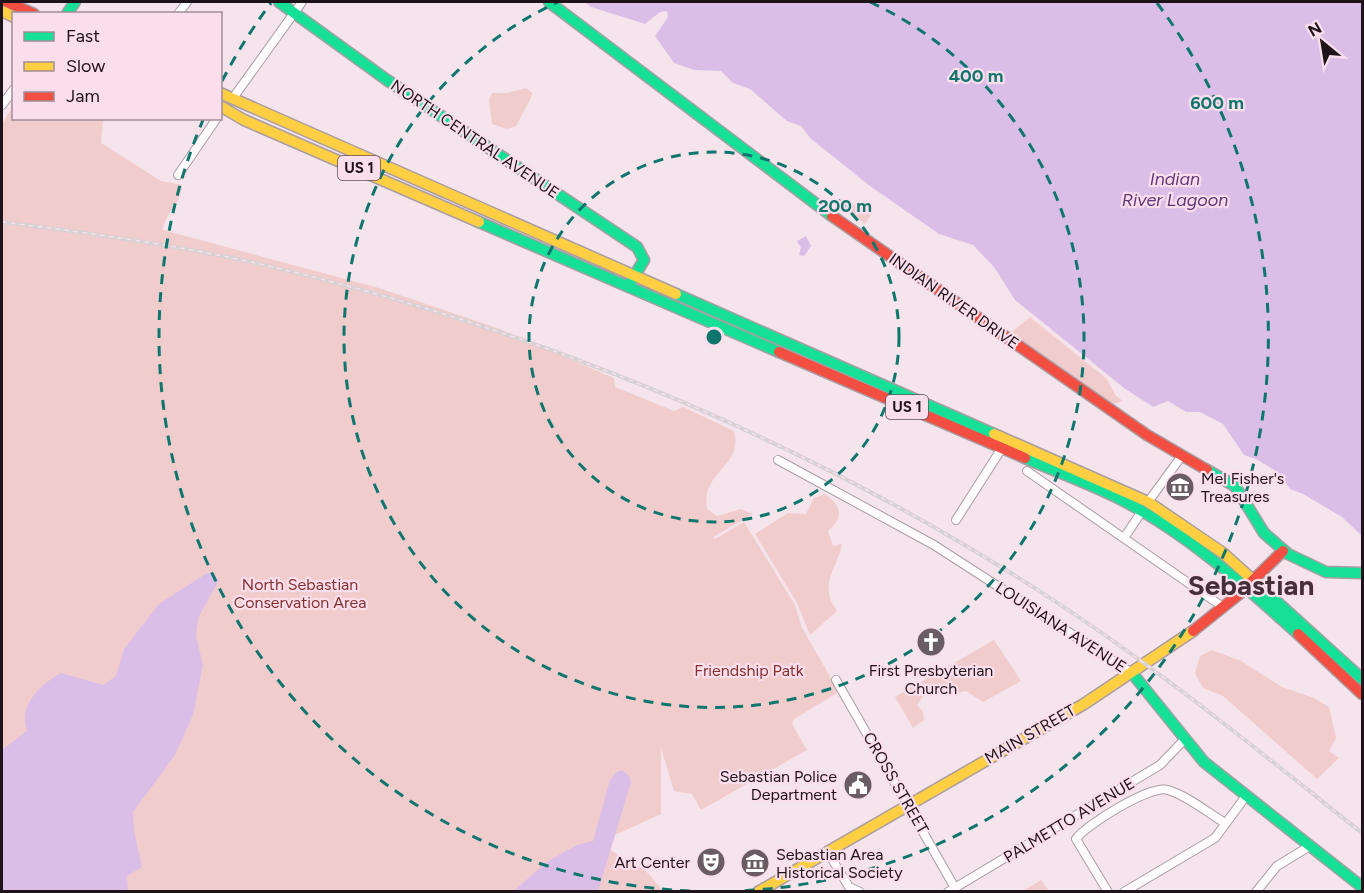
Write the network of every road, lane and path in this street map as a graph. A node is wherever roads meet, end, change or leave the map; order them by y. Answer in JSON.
{"nodes":[{"id":1,"x":7,"y":2,"type":"edge"},
{"id":2,"x":279,"y":2,"type":"edge"},
{"id":3,"x":302,"y":2,"type":"edge"},
{"id":4,"x":549,"y":2,"type":"edge"},
{"id":5,"x":294,"y":7,"type":"edge"},
{"id":6,"x":30,"y":12,"type":"edge"},
{"id":7,"x":12,"y":92,"type":"edge"},
{"id":8,"x":222,"y":94,"type":"edge"},
{"id":9,"x":232,"y":98,"type":"junction"},
{"id":10,"x":2,"y":105,"type":"edge"},
{"id":11,"x":222,"y":106,"type":"edge"},
{"id":12,"x":222,"y":107,"type":"edge"},
{"id":13,"x":249,"y":107,"type":"junction"},
{"id":14,"x":222,"y":108,"type":"edge"},
{"id":15,"x":216,"y":120,"type":"edge"},
{"id":16,"x":177,"y":175,"type":"dead end"},
{"id":17,"x":502,"y":223,"type":"junction"},
{"id":18,"x":632,"y":280,"type":"junction"},
{"id":19,"x":1003,"y":436,"type":"junction"},
{"id":20,"x":981,"y":439,"type":"junction"},
{"id":21,"x":1026,"y":446,"type":"junction"},
{"id":22,"x":1002,"y":448,"type":"junction"},
{"id":23,"x":1181,"y":456,"type":"junction"},
{"id":24,"x":778,"y":460,"type":"dead end"},
{"id":25,"x":1027,"y":471,"type":"dead end"},
{"id":26,"x":1145,"y":506,"type":"junction"},
{"id":27,"x":956,"y":520,"type":"dead end"},
{"id":28,"x":1124,"y":538,"type":"junction"},
{"id":29,"x":1283,"y":551,"type":"junction"},
{"id":30,"x":1362,"y":573,"type":"edge"},
{"id":31,"x":1252,"y":584,"type":"junction"},
{"id":32,"x":1222,"y":607,"type":"junction"},
{"id":33,"x":1132,"y":673,"type":"junction"},
{"id":34,"x":1362,"y":679,"type":"edge"},
{"id":35,"x":836,"y":680,"type":"dead end"},
{"id":36,"x":1362,"y":694,"type":"edge"},
{"id":37,"x":1184,"y":740,"type":"junction"},
{"id":38,"x":1246,"y":796,"type":"junction"},
{"id":39,"x":908,"y":804,"type":"junction"},
{"id":40,"x":1225,"y":823,"type":"junction"},
{"id":41,"x":1311,"y":846,"type":"junction"},
{"id":42,"x":827,"y":851,"type":"junction"},
{"id":43,"x":1362,"y":887,"type":"edge"},
{"id":44,"x":952,"y":890,"type":"edge"},
{"id":45,"x":758,"y":891,"type":"edge"},
{"id":46,"x":860,"y":891,"type":"edge"},
{"id":47,"x":1107,"y":891,"type":"edge"},
{"id":48,"x":1124,"y":891,"type":"edge"},
{"id":49,"x":1256,"y":891,"type":"edge"}],
"edges":[{"from":1,"to":6,"type":"main road"},
{"from":2,"to":5,"type":"main road","name":"NORTH CENTRAL AVENUE"},
{"from":3,"to":5,"type":"street"},
{"from":4,"to":23,"type":"main road","name":"INDIAN RIVER DRIVE"},
{"from":5,"to":9,"type":"street"},
{"from":5,"to":18,"type":"main road","name":"NORTH CENTRAL AVENUE"},
{"from":7,"to":10,"type":"street"},
{"from":8,"to":9,"type":"main road","number":"US 1"},
{"from":9,"to":11,"type":"main road"},
{"from":9,"to":13,"type":"main road","number":"US 1"},
{"from":12,"to":13,"type":"main road"},
{"from":13,"to":17,"type":"main road","number":"US 1"},
{"from":14,"to":17,"type":"main road","number":"US 1"},
{"from":15,"to":16,"type":"street"},
{"from":17,"to":18,"type":"main road","number":"US 1"},
{"from":18,"to":19,"type":"main road","number":"US 1"},
{"from":18,"to":20,"type":"main road","number":"US 1"},
{"from":19,"to":20,"type":"main road"},
{"from":19,"to":21,"type":"main road","number":"US 1"},
{"from":20,"to":22,"type":"main road","number":"US 1"},
{"from":21,"to":22,"type":"main road"},
{"from":21,"to":26,"type":"main road","number":"US 1"},
{"from":22,"to":26,"type":"main road","number":"US 1"},
{"from":22,"to":27,"type":"street"},
{"from":23,"to":26,"type":"street"},
{"from":23,"to":29,"type":"main road","name":"INDIAN RIVER DRIVE"},
{"from":24,"to":33,"type":"street","name":"LOUISIANA AVENUE"},
{"from":25,"to":28,"type":"street"},
{"from":26,"to":28,"type":"street"},
{"from":26,"to":31,"type":"main road","number":"US 1"},
{"from":28,"to":32,"type":"street"},
{"from":29,"to":30,"type":"main road","name":"INDIAN RIVER DRIVE"},
{"from":29,"to":31,"type":"main road","name":"MAIN STREET"},
{"from":31,"to":32,"type":"main road","name":"MAIN STREET"},
{"from":31,"to":34,"type":"main road","number":"US 1"},
{"from":31,"to":36,"type":"main road","number":"US 1"},
{"from":32,"to":33,"type":"main road","name":"MAIN STREET"},
{"from":33,"to":37,"type":"main road","name":"LOUISIANA AVENUE"},
{"from":33,"to":39,"type":"main road","name":"MAIN STREET"},
{"from":35,"to":39,"type":"street","name":"CROSS STREET"},
{"from":37,"to":38,"type":"main road","name":"LOUISIANA AVENUE"},
{"from":37,"to":44,"type":"street","name":"PALMETTO AVENUE"},
{"from":38,"to":40,"type":"street"},
{"from":38,"to":41,"type":"main road","name":"LOUISIANA AVENUE"},
{"from":39,"to":42,"type":"main road","name":"MAIN STREET"},
{"from":39,"to":44,"type":"street","name":"CROSS STREET"},
{"from":40,"to":47,"type":"street"},
{"from":40,"to":48,"type":"street"},
{"from":41,"to":43,"type":"main road","name":"LOUISIANA AVENUE"},
{"from":41,"to":49,"type":"street"},
{"from":42,"to":45,"type":"main road","name":"MAIN STREET"},
{"from":42,"to":46,"type":"street"}]}
